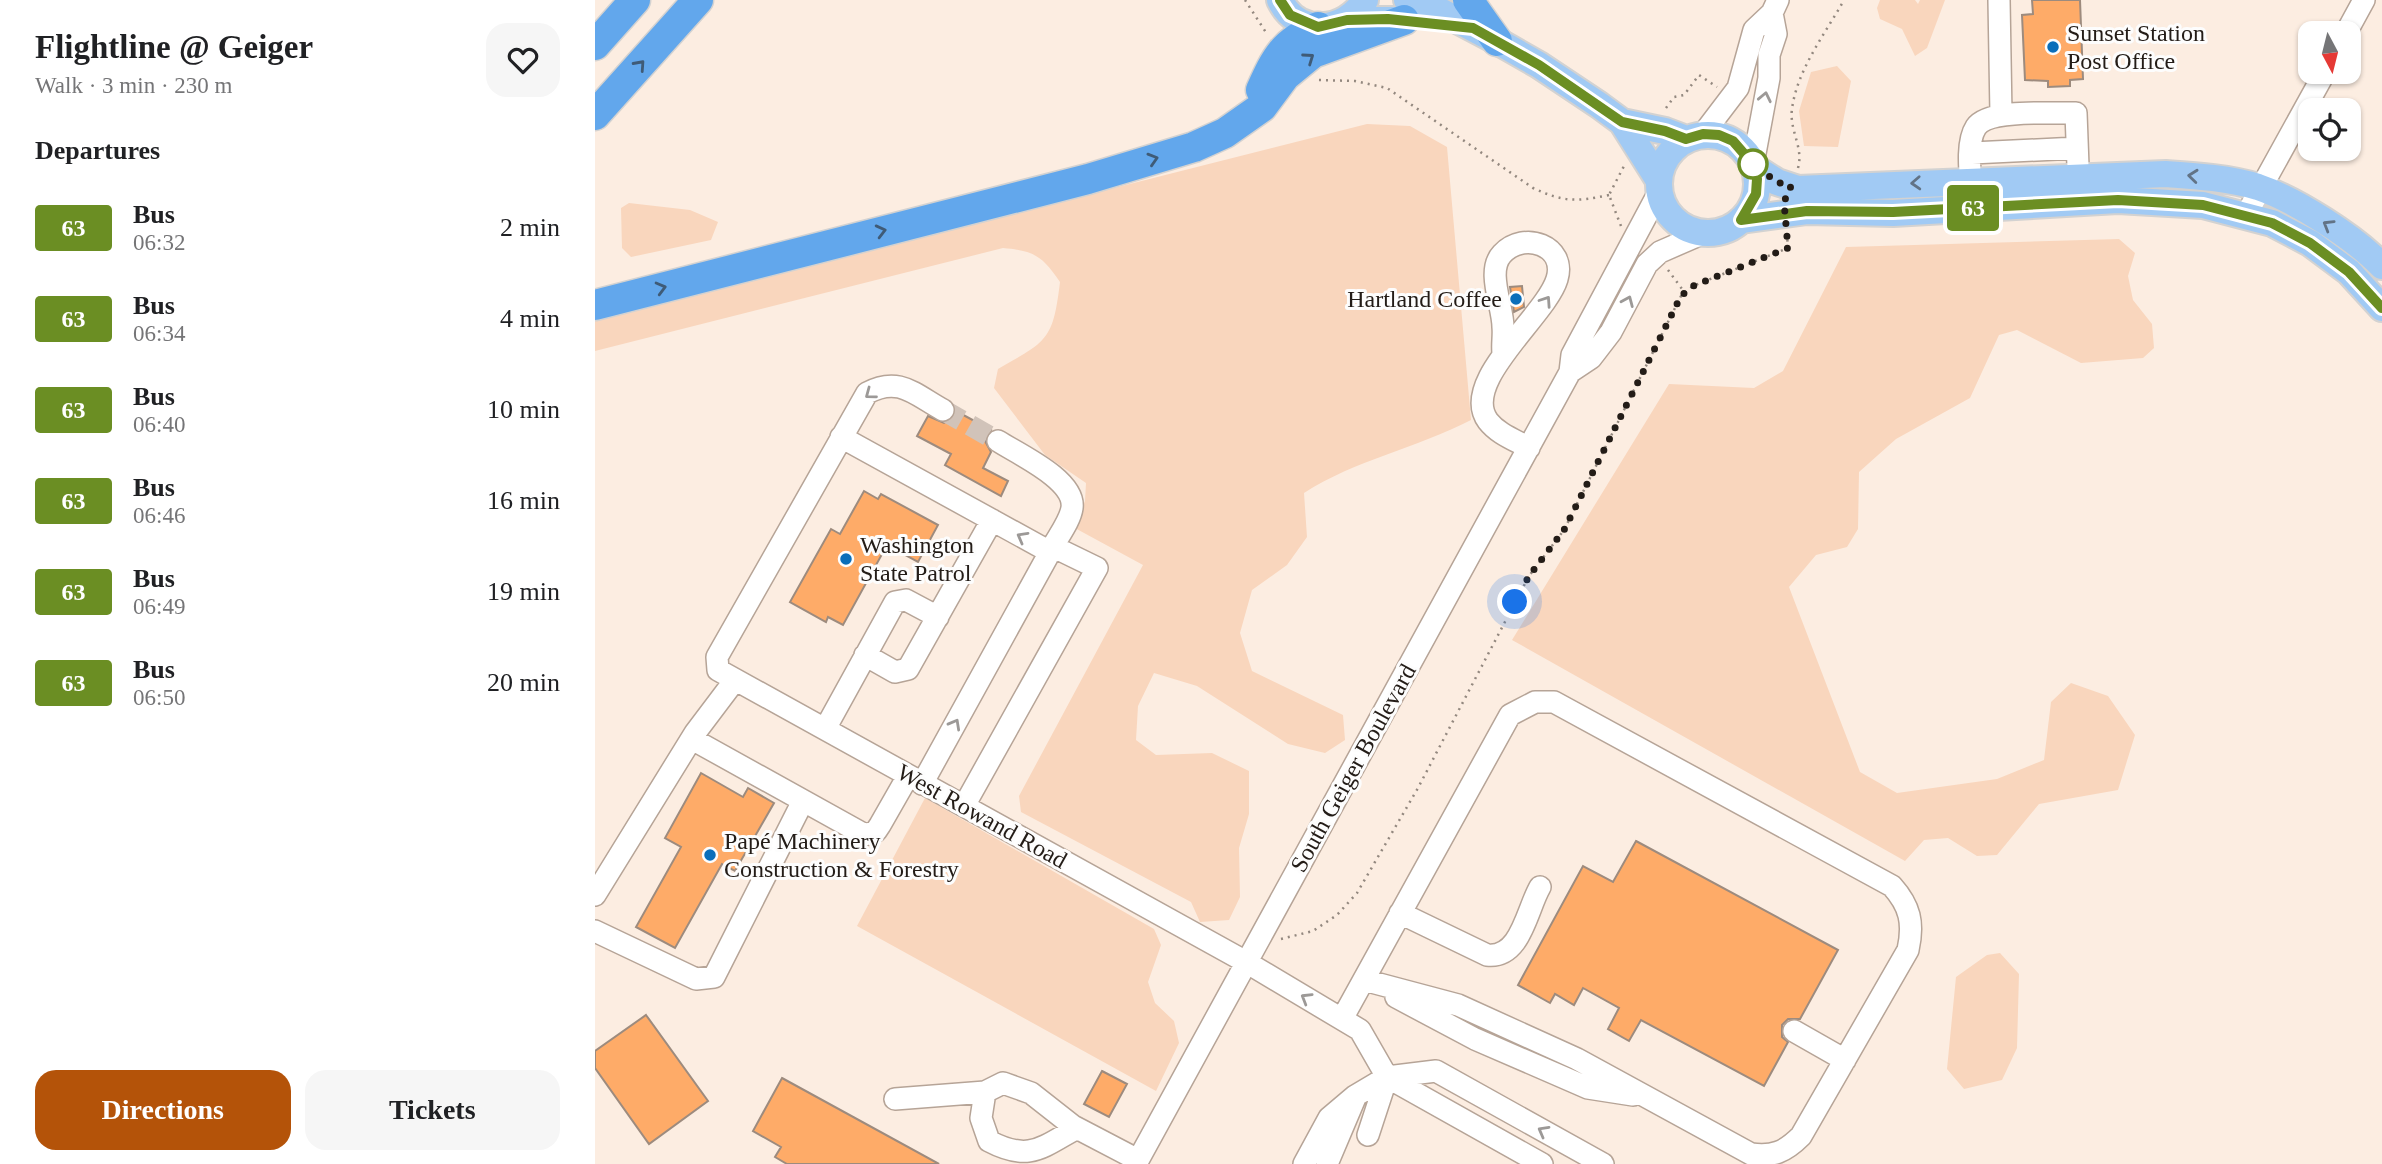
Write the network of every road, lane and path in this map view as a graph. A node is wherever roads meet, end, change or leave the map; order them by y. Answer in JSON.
{"nodes":[{"id":1,"x":635,"y":0,"type":"edge"},
{"id":2,"x":698,"y":0,"type":"edge"},
{"id":3,"x":1245,"y":0,"type":"edge"},
{"id":4,"x":1280,"y":0,"type":"edge"},
{"id":5,"x":1365,"y":0,"type":"edge"},
{"id":6,"x":1844,"y":0,"type":"edge"},
{"id":7,"x":1999,"y":0,"type":"edge"},
{"id":8,"x":2364,"y":0,"type":"edge"},
{"id":9,"x":1775,"y":6,"type":"edge"},
{"id":10,"x":1406,"y":10,"type":"edge"},
{"id":11,"x":1347,"y":20,"type":"junction"},
{"id":12,"x":2353,"y":21,"type":"edge"},
{"id":13,"x":1479,"y":23,"type":"edge"},
{"id":14,"x":1318,"y":27,"type":"junction"},
{"id":15,"x":595,"y":44,"type":"edge"},
{"id":16,"x":1291,"y":56,"type":"junction"},
{"id":17,"x":2318,"y":84,"type":"edge"},
{"id":18,"x":2001,"y":115,"type":"junction"},
{"id":19,"x":595,"y":116,"type":"edge"},
{"id":20,"x":1622,"y":122,"type":"junction"},
{"id":21,"x":1695,"y":137,"type":"junction"},
{"id":22,"x":2077,"y":148,"type":"junction"},
{"id":23,"x":1972,"y":153,"type":"junction"},
{"id":24,"x":1754,"y":166,"type":"junction"},
{"id":25,"x":1972,"y":180,"type":"junction"},
{"id":26,"x":1659,"y":186,"type":"junction"},
{"id":27,"x":1791,"y":186,"type":"junction"},
{"id":28,"x":2260,"y":187,"type":"junction"},
{"id":29,"x":2079,"y":189,"type":"junction"},
{"id":30,"x":1609,"y":195,"type":"dead end"},
{"id":31,"x":1972,"y":208,"type":"junction"},
{"id":32,"x":1785,"y":213,"type":"junction"},
{"id":33,"x":2246,"y":215,"type":"junction"},
{"id":34,"x":1741,"y":220,"type":"junction"},
{"id":35,"x":1706,"y":232,"type":"junction"},
{"id":36,"x":2382,"y":266,"type":"edge"},
{"id":37,"x":595,"y":305,"type":"edge"},
{"id":38,"x":2382,"y":308,"type":"edge"},
{"id":39,"x":1503,"y":353,"type":"junction"},
{"id":40,"x":1570,"y":372,"type":"junction"},
{"id":41,"x":943,"y":410,"type":"tunnel mouth"},
{"id":42,"x":845,"y":429,"type":"junction"},
{"id":43,"x":998,"y":441,"type":"tunnel mouth"},
{"id":44,"x":1529,"y":447,"type":"junction"},
{"id":45,"x":992,"y":520,"type":"junction"},
{"id":46,"x":1050,"y":552,"type":"junction"},
{"id":47,"x":938,"y":617,"type":"junction"},
{"id":48,"x":865,"y":655,"type":"junction"},
{"id":49,"x":726,"y":675,"type":"junction"},
{"id":50,"x":825,"y":729,"type":"junction"},
{"id":51,"x":692,"y":739,"type":"junction"},
{"id":52,"x":915,"y":780,"type":"junction"},
{"id":53,"x":803,"y":801,"type":"junction"},
{"id":54,"x":964,"y":806,"type":"junction"},
{"id":55,"x":1540,"y":887,"type":"dead end"},
{"id":56,"x":595,"y":895,"type":"edge"},
{"id":57,"x":1400,"y":914,"type":"junction"},
{"id":58,"x":595,"y":931,"type":"edge"},
{"id":59,"x":1251,"y":954,"type":"junction"},
{"id":60,"x":1364,"y":980,"type":"junction"},
{"id":61,"x":1342,"y":1019,"type":"junction"},
{"id":62,"x":1794,"y":1031,"type":"dead end"},
{"id":63,"x":1845,"y":1060,"type":"junction"},
{"id":64,"x":1387,"y":1077,"type":"junction"},
{"id":65,"x":985,"y":1092,"type":"junction"},
{"id":66,"x":1355,"y":1096,"type":"junction"},
{"id":67,"x":895,"y":1099,"type":"dead end"},
{"id":68,"x":1077,"y":1128,"type":"junction"},
{"id":69,"x":1368,"y":1135,"type":"dead end"},
{"id":70,"x":1137,"y":1162,"type":"edge"},
{"id":71,"x":1304,"y":1164,"type":"edge"},
{"id":72,"x":1327,"y":1164,"type":"edge"},
{"id":73,"x":1542,"y":1164,"type":"edge"},
{"id":74,"x":1603,"y":1164,"type":"edge"}],
"edges":[{"from":1,"to":15,"type":"highway"},
{"from":19,"to":2,"type":"highway","one_way":true},
{"from":3,"to":16,"type":"path"},
{"from":4,"to":14,"type":"main road"},
{"from":5,"to":11,"type":"main road"},
{"from":6,"to":27,"type":"path"},
{"from":7,"to":18,"type":"street"},
{"from":8,"to":12,"type":"street"},
{"from":9,"to":21,"type":"street"},
{"from":24,"to":9,"type":"street","one_way":true},
{"from":10,"to":11,"type":"main road"},
{"from":10,"to":13,"type":"main road"},
{"from":16,"to":10,"type":"highway","one_way":true},
{"from":11,"to":14,"type":"main road"},
{"from":13,"to":20,"type":"main road"},
{"from":14,"to":16,"type":"highway"},
{"from":16,"to":30,"type":"path"},
{"from":37,"to":16,"type":"highway","one_way":true},
{"from":17,"to":28,"type":"street"},
{"from":18,"to":22,"type":"street"},
{"from":18,"to":23,"type":"street"},
{"from":20,"to":21,"type":"main road"},
{"from":20,"to":26,"type":"main road"},
{"from":21,"to":24,"type":"main road"},
{"from":21,"to":26,"type":"main road"},
{"from":22,"to":23,"type":"street"},
{"from":22,"to":29,"type":"street"},
{"from":23,"to":25,"type":"street"},
{"from":24,"to":27,"type":"main road"},
{"from":24,"to":34,"type":"main road"},
{"from":25,"to":27,"type":"main road","one_way":true},
{"from":25,"to":29,"type":"main road"},
{"from":25,"to":31,"type":"street"},
{"from":26,"to":35,"type":"main road"},
{"from":26,"to":40,"type":"street","name":"South Geiger Boulevard"},
{"from":28,"to":29,"type":"main road","one_way":true},
{"from":28,"to":33,"type":"street"},
{"from":36,"to":28,"type":"main road","one_way":true},
{"from":29,"to":31,"type":"main road"},
{"from":29,"to":33,"type":"main road"},
{"from":31,"to":32,"type":"main road"},
{"from":32,"to":34,"type":"main road"},
{"from":32,"to":59,"type":"path"},
{"from":33,"to":38,"type":"main road"},
{"from":34,"to":35,"type":"main road"},
{"from":40,"to":35,"type":"street","name":"South Geiger Boulevard","one_way":true},
{"from":39,"to":39,"type":"street","one_way":true},
{"from":39,"to":44,"type":"street"},
{"from":40,"to":44,"type":"street","name":"South Geiger Boulevard"},
{"from":41,"to":42,"type":"street","one_way":true},
{"from":42,"to":45,"type":"street"},
{"from":42,"to":49,"type":"street"},
{"from":43,"to":46,"type":"street"},
{"from":44,"to":59,"type":"street","name":"South Geiger Boulevard"},
{"from":46,"to":45,"type":"street","one_way":true},
{"from":45,"to":47,"type":"street"},
{"from":52,"to":46,"type":"street","one_way":true},
{"from":46,"to":54,"type":"street"},
{"from":47,"to":48,"type":"street"},
{"from":47,"to":48,"type":"street"},
{"from":48,"to":50,"type":"street"},
{"from":49,"to":50,"type":"street","name":"West Rowand Road"},
{"from":49,"to":51,"type":"street"},
{"from":50,"to":52,"type":"street","name":"West Rowand Road"},
{"from":51,"to":53,"type":"street"},
{"from":51,"to":56,"type":"street"},
{"from":52,"to":53,"type":"street"},
{"from":52,"to":54,"type":"street","name":"West Rowand Road"},
{"from":53,"to":58,"type":"street"},
{"from":54,"to":59,"type":"street","name":"West Rowand Road"},
{"from":55,"to":57,"type":"street"},
{"from":57,"to":60,"type":"street"},
{"from":57,"to":63,"type":"street"},
{"from":61,"to":59,"type":"street","name":"West Rowand Road","one_way":true},
{"from":59,"to":70,"type":"street","name":"South Geiger Boulevard"},
{"from":60,"to":61,"type":"street"},
{"from":60,"to":63,"type":"street"},
{"from":61,"to":64,"type":"street","name":"West Rowand Road"},
{"from":62,"to":63,"type":"street"},
{"from":64,"to":66,"type":"street"},
{"from":64,"to":69,"type":"street"},
{"from":64,"to":73,"type":"street"},
{"from":74,"to":64,"type":"street","one_way":true},
{"from":65,"to":67,"type":"street"},
{"from":65,"to":68,"type":"street"},
{"from":65,"to":68,"type":"street"},
{"from":66,"to":71,"type":"street"},
{"from":66,"to":72,"type":"street"},
{"from":68,"to":70,"type":"street"}]}
